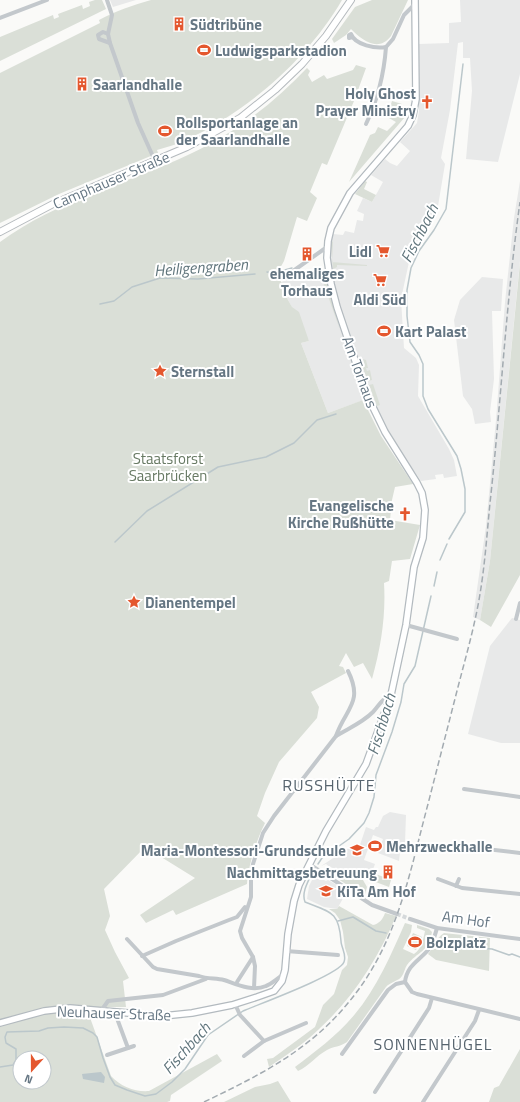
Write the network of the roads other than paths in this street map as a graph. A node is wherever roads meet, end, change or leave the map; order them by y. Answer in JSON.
{"nodes":[{"id":1,"x":47,"y":0,"type":"edge"},
{"id":2,"x":107,"y":0,"type":"edge"},
{"id":3,"x":351,"y":0,"type":"edge"},
{"id":4,"x":415,"y":2,"type":"edge"},
{"id":5,"x":0,"y":18,"type":"edge"},
{"id":6,"x":108,"y":34,"type":"junction"},
{"id":7,"x":352,"y":37,"type":"dead end"},
{"id":8,"x":110,"y":43,"type":"junction"},
{"id":9,"x":386,"y":47,"type":"junction"},
{"id":10,"x":366,"y":124,"type":"dead end"},
{"id":11,"x":155,"y":161,"type":"junction"},
{"id":12,"x":8,"y":229,"type":"junction"},
{"id":13,"x":0,"y":232,"type":"edge"},
{"id":14,"x":0,"y":236,"type":"edge"},
{"id":15,"x":327,"y":247,"type":"junction"},
{"id":16,"x":286,"y":276,"type":"dead end"},
{"id":17,"x":520,"y":604,"type":"edge"},
{"id":18,"x":516,"y":619,"type":"dead end"},
{"id":19,"x":406,"y":625,"type":"junction"},
{"id":20,"x":457,"y":639,"type":"dead end"},
{"id":21,"x":348,"y":671,"type":"dead end"},
{"id":22,"x":391,"y":695,"type":"junction"},
{"id":23,"x":336,"y":736,"type":"junction"},
{"id":24,"x":464,"y":789,"type":"dead end"},
{"id":25,"x":520,"y":797,"type":"edge"},
{"id":26,"x":460,"y":846,"type":"dead end"},
{"id":27,"x":520,"y":853,"type":"edge"},
{"id":28,"x":311,"y":865,"type":"junction"},
{"id":29,"x":438,"y":879,"type":"dead end"},
{"id":30,"x":459,"y":880,"type":"dead end"},
{"id":31,"x":456,"y":886,"type":"junction"},
{"id":32,"x":520,"y":894,"type":"edge"},
{"id":33,"x":249,"y":902,"type":"junction"},
{"id":34,"x":396,"y":914,"type":"tunnel mouth"},
{"id":35,"x":410,"y":919,"type":"tunnel mouth"},
{"id":36,"x":437,"y":928,"type":"junction"},
{"id":37,"x":128,"y":939,"type":"dead end"},
{"id":38,"x":520,"y":939,"type":"edge"},
{"id":39,"x":286,"y":951,"type":"junction"},
{"id":40,"x":338,"y":955,"type":"dead end"},
{"id":41,"x":142,"y":956,"type":"junction"},
{"id":42,"x":253,"y":957,"type":"junction"},
{"id":43,"x":284,"y":974,"type":"junction"},
{"id":44,"x":206,"y":978,"type":"junction"},
{"id":45,"x":237,"y":982,"type":"dead end"},
{"id":46,"x":405,"y":982,"type":"junction"},
{"id":47,"x":254,"y":988,"type":"junction"},
{"id":48,"x":432,"y":998,"type":"junction"},
{"id":49,"x":235,"y":1004,"type":"junction"},
{"id":50,"x":479,"y":1010,"type":"junction"},
{"id":51,"x":101,"y":1011,"type":"junction"},
{"id":52,"x":115,"y":1013,"type":"junction"},
{"id":53,"x":520,"y":1019,"type":"edge"},
{"id":54,"x":306,"y":1022,"type":"dead end"},
{"id":55,"x":0,"y":1023,"type":"edge"},
{"id":56,"x":264,"y":1041,"type":"junction"},
{"id":57,"x":134,"y":1046,"type":"dead end"},
{"id":58,"x":128,"y":1048,"type":"junction"},
{"id":59,"x":342,"y":1054,"type":"dead end"},
{"id":60,"x":107,"y":1055,"type":"dead end"},
{"id":61,"x":244,"y":1056,"type":"dead end"},
{"id":62,"x":375,"y":1092,"type":"dead end"},
{"id":63,"x":423,"y":1102,"type":"edge"}],
"edges":[{"from":1,"to":5,"type":"street"},
{"from":2,"to":6,"type":"street"},
{"from":3,"to":11,"type":"main road","name":"Camphauser Straße"},
{"from":4,"to":9,"type":"street"},
{"from":4,"to":15,"type":"main road","name":"Am Torhaus"},
{"from":6,"to":8,"type":"street"},
{"from":6,"to":8,"type":"street"},
{"from":7,"to":9,"type":"street"},
{"from":8,"to":11,"type":"street"},
{"from":9,"to":10,"type":"street"},
{"from":11,"to":12,"type":"main road","name":"Camphauser Straße"},
{"from":12,"to":13,"type":"main road","name":"Camphauser Straße"},
{"from":12,"to":14,"type":"main road","name":"Camphauser Straße"},
{"from":15,"to":16,"type":"street"},
{"from":15,"to":19,"type":"main road","name":"Am Torhaus"},
{"from":17,"to":18,"type":"street"},
{"from":19,"to":20,"type":"street"},
{"from":19,"to":22,"type":"main road","name":"Am Torhaus"},
{"from":21,"to":23,"type":"street"},
{"from":22,"to":23,"type":"street"},
{"from":22,"to":28,"type":"main road","name":"Am Torhaus"},
{"from":23,"to":33,"type":"street"},
{"from":24,"to":25,"type":"street"},
{"from":26,"to":27,"type":"street"},
{"from":28,"to":34,"type":"street"},
{"from":28,"to":39,"type":"main road","name":"Am Torhaus"},
{"from":29,"to":31,"type":"street"},
{"from":30,"to":31,"type":"street"},
{"from":31,"to":32,"type":"street"},
{"from":33,"to":41,"type":"street"},
{"from":33,"to":42,"type":"street"},
{"from":35,"to":36,"type":"street","name":"Am Hof"},
{"from":36,"to":38,"type":"street","name":"Am Hof"},
{"from":36,"to":46,"type":"street"},
{"from":37,"to":41,"type":"street"},
{"from":39,"to":40,"type":"street"},
{"from":39,"to":43,"type":"main road","name":"Am Torhaus"},
{"from":41,"to":44,"type":"street"},
{"from":42,"to":45,"type":"street"},
{"from":42,"to":47,"type":"street"},
{"from":43,"to":47,"type":"street"},
{"from":43,"to":49,"type":"main road","name":"Neuhauser Straße"},
{"from":44,"to":47,"type":"street"},
{"from":44,"to":51,"type":"street"},
{"from":46,"to":48,"type":"street"},
{"from":46,"to":59,"type":"street"},
{"from":48,"to":50,"type":"street"},
{"from":48,"to":62,"type":"street"},
{"from":49,"to":52,"type":"main road","name":"Neuhauser Straße"},
{"from":49,"to":56,"type":"street"},
{"from":50,"to":53,"type":"street"},
{"from":50,"to":63,"type":"street"},
{"from":51,"to":52,"type":"main road","name":"Neuhauser Straße"},
{"from":51,"to":55,"type":"main road","name":"Neuhauser Straße"},
{"from":52,"to":58,"type":"street"},
{"from":54,"to":56,"type":"street"},
{"from":56,"to":61,"type":"street"},
{"from":57,"to":58,"type":"street"},
{"from":58,"to":60,"type":"street"}]}
